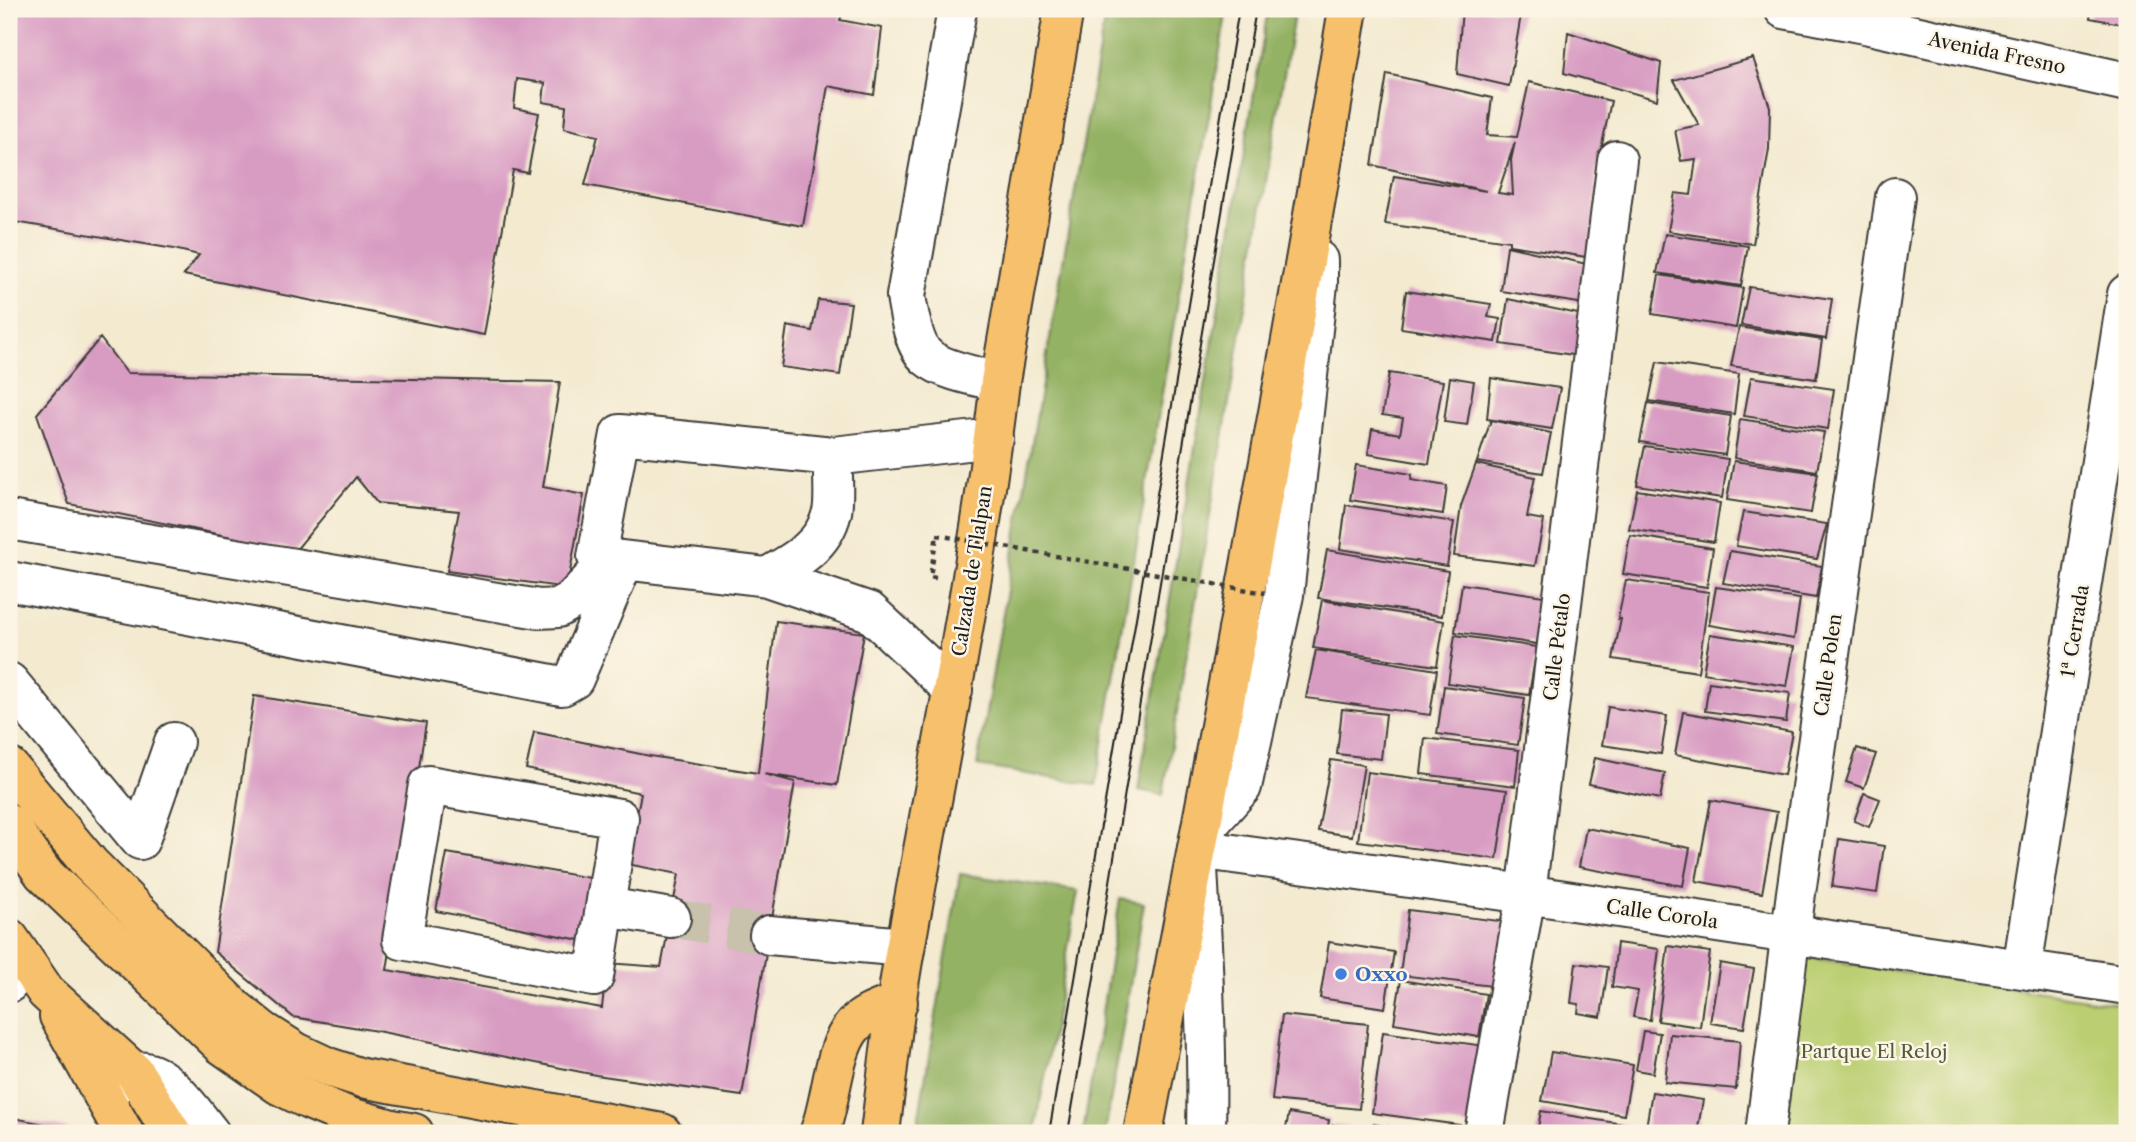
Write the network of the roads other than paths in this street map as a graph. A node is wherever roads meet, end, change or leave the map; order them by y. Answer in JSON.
{"nodes":[{"id":1,"x":958,"y":9,"type":"edge"},
{"id":2,"x":1064,"y":9,"type":"edge"},
{"id":3,"x":1348,"y":9,"type":"edge"},
{"id":4,"x":1784,"y":9,"type":"edge"},
{"id":5,"x":2127,"y":82,"type":"edge"},
{"id":6,"x":1617,"y":160,"type":"dead end"},
{"id":7,"x":1895,"y":197,"type":"dead end"},
{"id":8,"x":2127,"y":293,"type":"edge"},
{"id":9,"x":1000,"y":382,"type":"junction"},
{"id":10,"x":994,"y":438,"type":"junction"},
{"id":11,"x":832,"y":456,"type":"junction"},
{"id":12,"x":9,"y":520,"type":"edge"},
{"id":13,"x":617,"y":560,"type":"junction"},
{"id":14,"x":767,"y":577,"type":"junction"},
{"id":15,"x":9,"y":581,"type":"edge"},
{"id":16,"x":9,"y":682,"type":"edge"},
{"id":17,"x":953,"y":690,"type":"junction"},
{"id":18,"x":174,"y":742,"type":"dead end"},
{"id":19,"x":9,"y":767,"type":"edge"},
{"id":20,"x":9,"y":824,"type":"edge"},
{"id":21,"x":1198,"y":842,"type":"junction"},
{"id":22,"x":1526,"y":894,"type":"junction"},
{"id":23,"x":606,"y":907,"type":"junction"},
{"id":24,"x":671,"y":918,"type":"tunnel mouth"},
{"id":25,"x":1790,"y":933,"type":"junction"},
{"id":26,"x":769,"y":935,"type":"tunnel mouth"},
{"id":27,"x":905,"y":947,"type":"junction"},
{"id":28,"x":12,"y":958,"type":"edge"},
{"id":29,"x":2022,"y":969,"type":"junction"},
{"id":30,"x":2127,"y":985,"type":"edge"},
{"id":31,"x":46,"y":992,"type":"junction"},
{"id":32,"x":898,"y":1002,"type":"junction"},
{"id":33,"x":134,"y":1072,"type":"junction"},
{"id":34,"x":101,"y":1095,"type":"junction"},
{"id":35,"x":817,"y":1130,"type":"edge"},
{"id":36,"x":124,"y":1133,"type":"edge"},
{"id":37,"x":172,"y":1133,"type":"edge"},
{"id":38,"x":210,"y":1133,"type":"edge"},
{"id":39,"x":414,"y":1133,"type":"edge"},
{"id":40,"x":662,"y":1133,"type":"edge"},
{"id":41,"x":880,"y":1133,"type":"edge"},
{"id":42,"x":1143,"y":1133,"type":"edge"},
{"id":43,"x":1206,"y":1133,"type":"edge"},
{"id":44,"x":1484,"y":1133,"type":"edge"},
{"id":45,"x":1765,"y":1133,"type":"edge"}],
"edges":[{"from":1,"to":9,"type":"street"},
{"from":2,"to":9,"type":"main road","name":"Calzada de Tlalpan"},
{"from":3,"to":21,"type":"main road"},
{"from":4,"to":5,"type":"street","name":"Avenida Fresno"},
{"from":6,"to":22,"type":"street","name":"Calle Pétalo"},
{"from":7,"to":25,"type":"street","name":"Calle Polen"},
{"from":8,"to":29,"type":"street","name":"1ª Cerrada"},
{"from":9,"to":10,"type":"main road","name":"Calzada de Tlalpan"},
{"from":10,"to":11,"type":"street"},
{"from":10,"to":17,"type":"main road","name":"Calzada de Tlalpan"},
{"from":11,"to":13,"type":"street"},
{"from":11,"to":14,"type":"street"},
{"from":12,"to":13,"type":"street"},
{"from":13,"to":14,"type":"street"},
{"from":13,"to":15,"type":"street"},
{"from":14,"to":17,"type":"street"},
{"from":16,"to":18,"type":"street"},
{"from":17,"to":27,"type":"main road","name":"Calzada de Tlalpan"},
{"from":19,"to":40,"type":"main road"},
{"from":20,"to":39,"type":"main road"},
{"from":21,"to":22,"type":"street","name":"Calle Corola"},
{"from":21,"to":42,"type":"main road"},
{"from":21,"to":43,"type":"street"},
{"from":22,"to":25,"type":"street","name":"Calle Corola"},
{"from":22,"to":44,"type":"street","name":"Calle Pétalo"},
{"from":23,"to":23,"type":"street"},
{"from":23,"to":24,"type":"street"},
{"from":25,"to":29,"type":"street","name":"Calle Corola"},
{"from":25,"to":45,"type":"street","name":"Calle Polen"},
{"from":26,"to":27,"type":"street"},
{"from":27,"to":32,"type":"main road","name":"Calzada de Tlalpan"},
{"from":28,"to":31,"type":"main road"},
{"from":29,"to":30,"type":"street","name":"Calle Corola"},
{"from":31,"to":33,"type":"main road"},
{"from":31,"to":34,"type":"main road"},
{"from":32,"to":35,"type":"main road"},
{"from":32,"to":41,"type":"main road","name":"Calzada de Tlalpan"},
{"from":33,"to":34,"type":"street"},
{"from":33,"to":37,"type":"main road"},
{"from":33,"to":38,"type":"street"},
{"from":34,"to":36,"type":"main road"}]}
